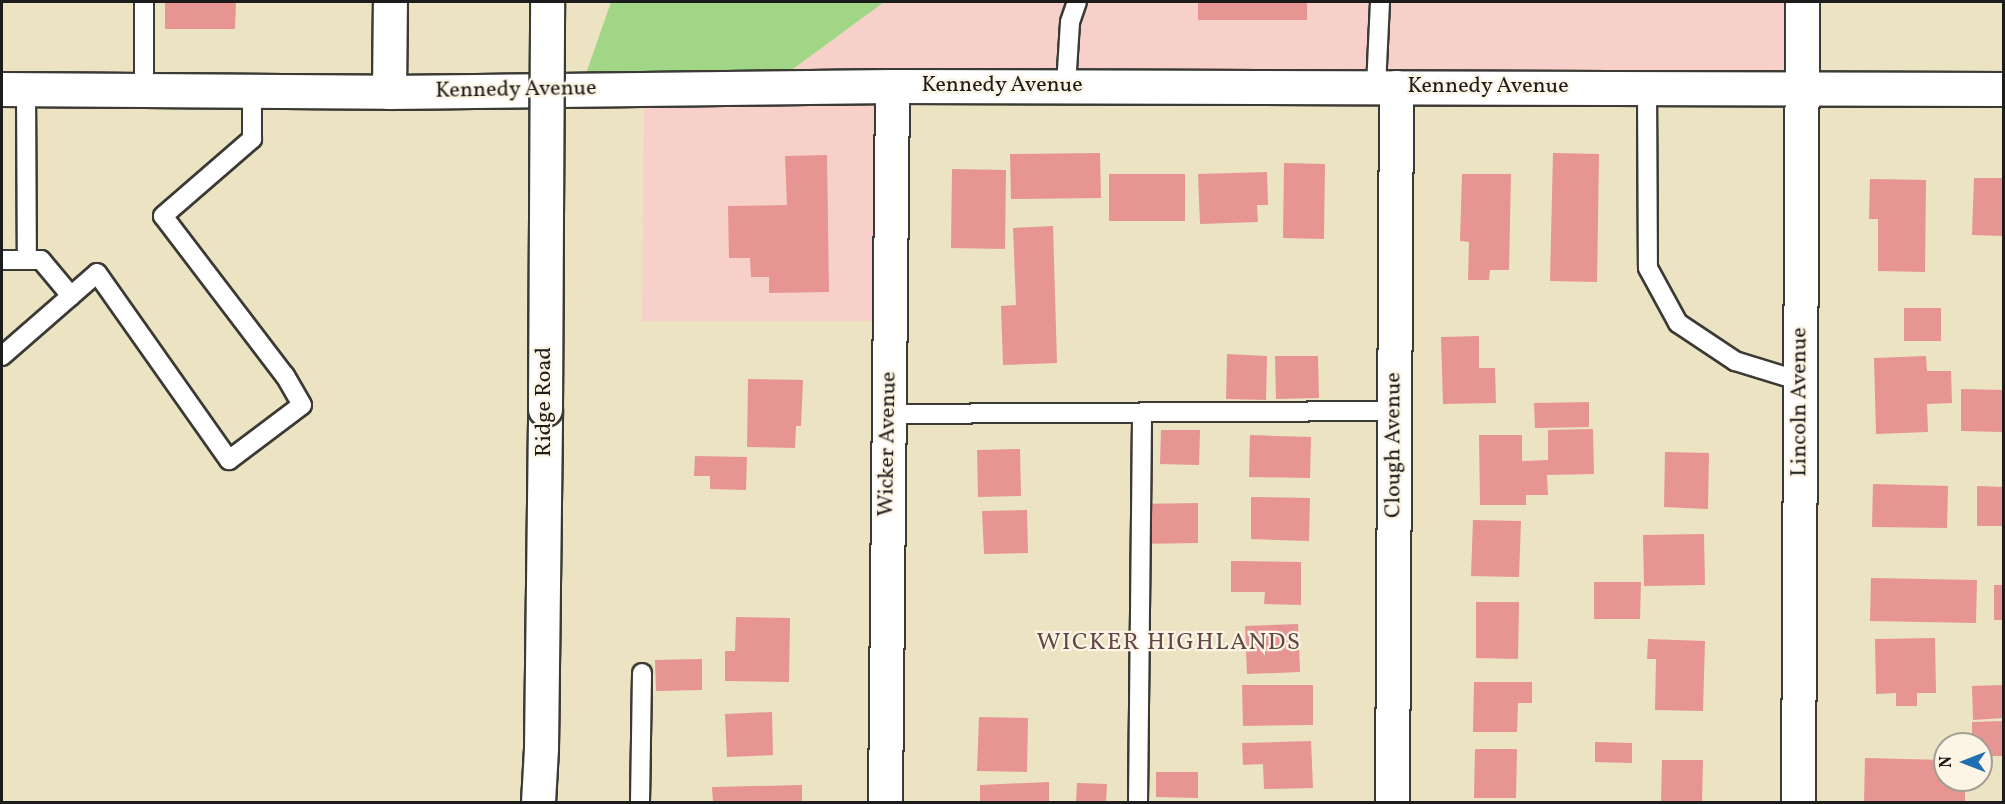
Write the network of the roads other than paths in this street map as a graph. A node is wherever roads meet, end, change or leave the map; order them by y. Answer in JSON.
{"nodes":[{"id":1,"x":144,"y":2,"type":"edge"},
{"id":2,"x":390,"y":2,"type":"edge"},
{"id":3,"x":547,"y":2,"type":"edge"},
{"id":4,"x":1077,"y":2,"type":"edge"},
{"id":5,"x":1380,"y":2,"type":"edge"},
{"id":6,"x":1802,"y":2,"type":"edge"},
{"id":7,"x":892,"y":86,"type":"junction"},
{"id":8,"x":1066,"y":86,"type":"junction"},
{"id":9,"x":1386,"y":87,"type":"junction"},
{"id":10,"x":1647,"y":88,"type":"junction"},
{"id":11,"x":14,"y":89,"type":"edge"},
{"id":12,"x":1802,"y":89,"type":"junction"},
{"id":13,"x":2004,"y":89,"type":"edge"},
{"id":14,"x":144,"y":90,"type":"junction"},
{"id":15,"x":252,"y":92,"type":"junction"},
{"id":16,"x":389,"y":92,"type":"junction"},
{"id":17,"x":2,"y":260,"type":"edge"},
{"id":18,"x":27,"y":260,"type":"junction"},
{"id":19,"x":71,"y":296,"type":"junction"},
{"id":20,"x":2,"y":356,"type":"edge"},
{"id":21,"x":1800,"y":381,"type":"junction"},
{"id":22,"x":1395,"y":411,"type":"junction"},
{"id":23,"x":1142,"y":413,"type":"junction"},
{"id":24,"x":888,"y":414,"type":"junction"},
{"id":25,"x":642,"y":673,"type":"dead end"},
{"id":26,"x":538,"y":802,"type":"edge"},
{"id":27,"x":640,"y":802,"type":"edge"},
{"id":28,"x":885,"y":802,"type":"edge"},
{"id":29,"x":1138,"y":802,"type":"edge"},
{"id":30,"x":1392,"y":802,"type":"edge"},
{"id":31,"x":1798,"y":802,"type":"edge"}],
"edges":[{"from":1,"to":14,"type":"lane"},
{"from":2,"to":16,"type":"street"},
{"from":3,"to":26,"type":"street","name":"Ridge Road","bridge":true},
{"from":4,"to":8,"type":"lane"},
{"from":5,"to":9,"type":"lane"},
{"from":6,"to":12,"type":"street","name":"Lincoln Avenue"},
{"from":7,"to":8,"type":"street","name":"Kennedy Avenue"},
{"from":7,"to":16,"type":"street","name":"Kennedy Avenue"},
{"from":7,"to":24,"type":"street","name":"Wicker Avenue"},
{"from":8,"to":9,"type":"street","name":"Kennedy Avenue"},
{"from":9,"to":10,"type":"street","name":"Kennedy Avenue"},
{"from":9,"to":22,"type":"street","name":"Clough Avenue"},
{"from":10,"to":12,"type":"street","name":"Kennedy Avenue"},
{"from":10,"to":21,"type":"lane"},
{"from":11,"to":14,"type":"street","name":"Kennedy Avenue"},
{"from":11,"to":18,"type":"lane"},
{"from":12,"to":13,"type":"street","name":"Kennedy Avenue"},
{"from":12,"to":21,"type":"street","name":"Lincoln Avenue"},
{"from":14,"to":15,"type":"street","name":"Kennedy Avenue"},
{"from":15,"to":16,"type":"street","name":"Kennedy Avenue"},
{"from":15,"to":19,"type":"lane"},
{"from":17,"to":18,"type":"lane"},
{"from":18,"to":19,"type":"lane"},
{"from":19,"to":20,"type":"lane"},
{"from":21,"to":31,"type":"street","name":"Lincoln Avenue"},
{"from":22,"to":23,"type":"lane"},
{"from":22,"to":30,"type":"street","name":"Clough Avenue"},
{"from":23,"to":24,"type":"lane"},
{"from":23,"to":29,"type":"lane"},
{"from":24,"to":28,"type":"street","name":"Wicker Avenue"},
{"from":25,"to":27,"type":"lane"}]}
